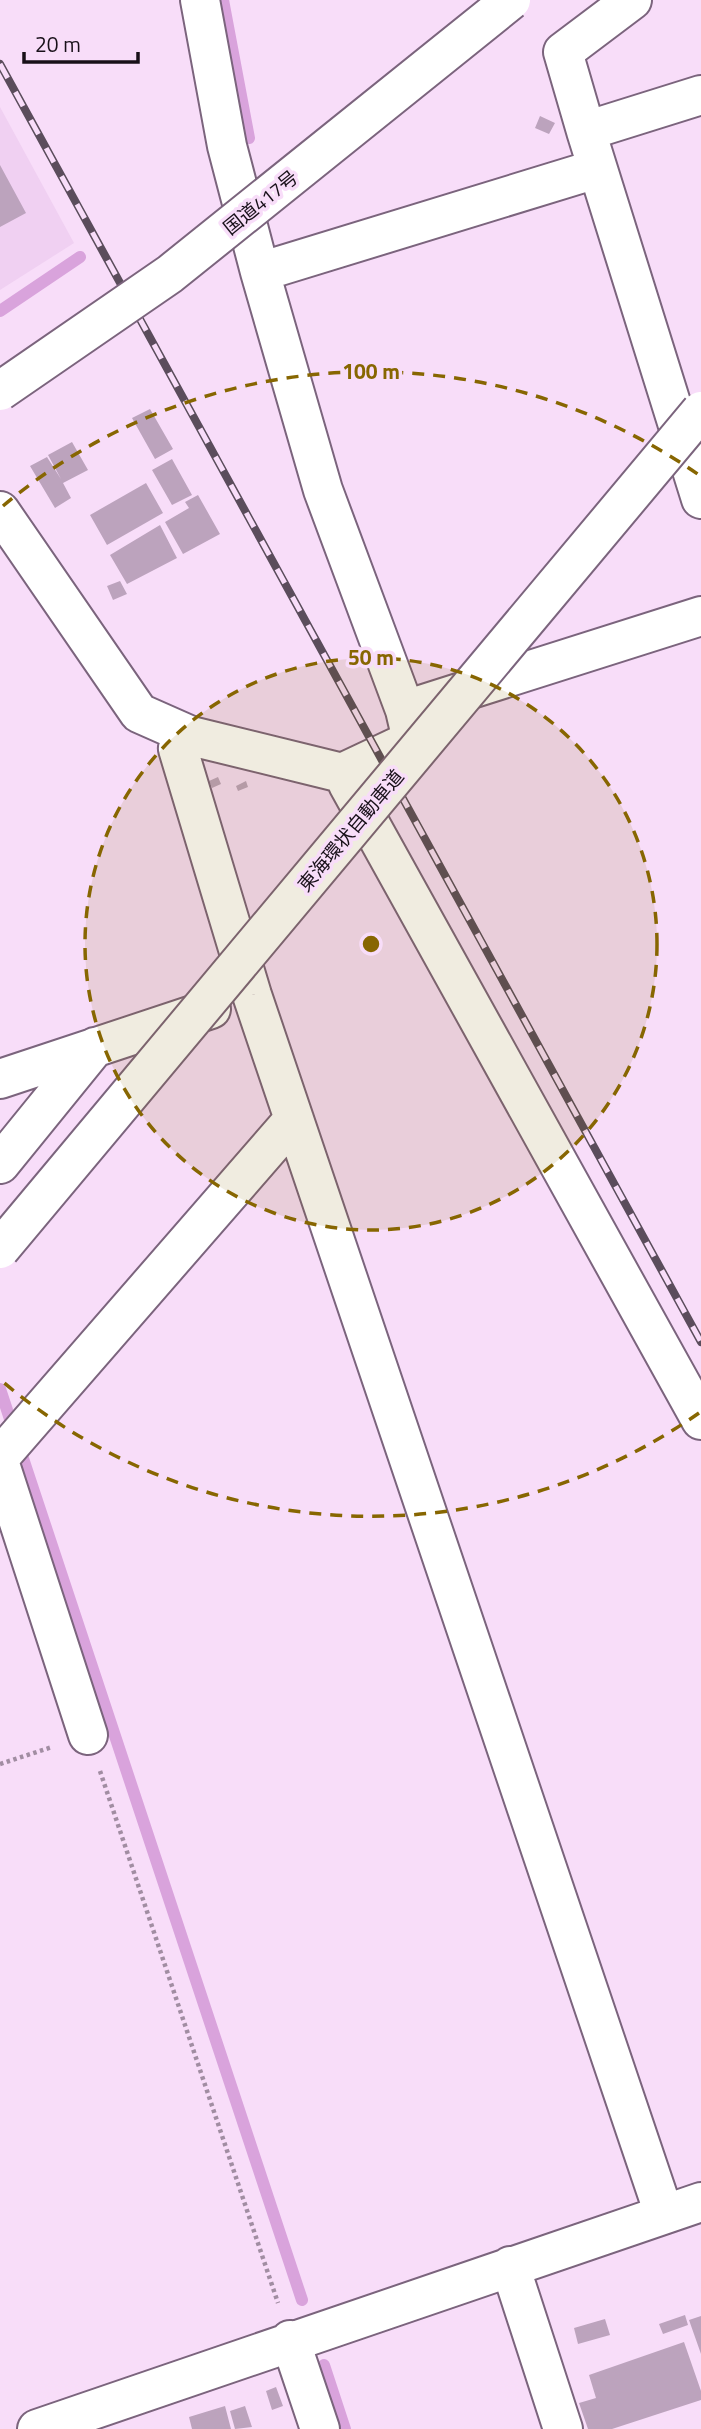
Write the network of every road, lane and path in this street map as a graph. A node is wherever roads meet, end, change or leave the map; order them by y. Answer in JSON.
{"nodes":[{"id":1,"x":200,"y":0,"type":"edge"},
{"id":2,"x":511,"y":0,"type":"edge"},
{"id":3,"x":632,"y":0,"type":"edge"},
{"id":4,"x":701,"y":95,"type":"edge"},
{"id":5,"x":586,"y":131,"type":"junction"},
{"id":6,"x":596,"y":169,"type":"junction"},
{"id":7,"x":260,"y":272,"type":"junction"},
{"id":8,"x":0,"y":391,"type":"edge"},
{"id":9,"x":701,"y":411,"type":"edge"},
{"id":10,"x":701,"y":499,"type":"edge"},
{"id":11,"x":0,"y":510,"type":"edge"},
{"id":12,"x":701,"y":616,"type":"edge"},
{"id":13,"x":405,"y":710,"type":"junction"},
{"id":14,"x":191,"y":736,"type":"junction"},
{"id":15,"x":342,"y":773,"type":"junction"},
{"id":16,"x":252,"y":995,"type":"junction"},
{"id":17,"x":95,"y":1047,"type":"junction"},
{"id":18,"x":0,"y":1079,"type":"edge"},
{"id":19,"x":294,"y":1119,"type":"junction"},
{"id":20,"x":0,"y":1164,"type":"edge"},
{"id":21,"x":0,"y":1249,"type":"edge"},
{"id":22,"x":701,"y":1420,"type":"edge"},
{"id":23,"x":0,"y":1457,"type":"edge"},
{"id":24,"x":0,"y":1464,"type":"edge"},
{"id":25,"x":89,"y":1735,"type":"junction"},
{"id":26,"x":0,"y":1764,"type":"edge"},
{"id":27,"x":701,"y":2202,"type":"edge"},
{"id":28,"x":664,"y":2214,"type":"junction"},
{"id":29,"x":510,"y":2266,"type":"junction"},
{"id":30,"x":290,"y":2340,"type":"junction"},
{"id":31,"x":37,"y":2429,"type":"edge"},
{"id":32,"x":320,"y":2429,"type":"edge"},
{"id":33,"x":563,"y":2429,"type":"edge"}],
"edges":[{"from":1,"to":7,"type":"main road"},
{"from":2,"to":8,"type":"main road","name":"国道417号","bridge":true},
{"from":3,"to":5,"type":"main road"},
{"from":4,"to":5,"type":"main road"},
{"from":5,"to":6,"type":"main road"},
{"from":6,"to":7,"type":"main road"},
{"from":6,"to":10,"type":"main road"},
{"from":7,"to":13,"type":"main road"},
{"from":9,"to":21,"type":"main road","name":"東海環状自動車道","bridge":true},
{"from":11,"to":14,"type":"main road"},
{"from":12,"to":13,"type":"main road"},
{"from":13,"to":15,"type":"main road"},
{"from":14,"to":15,"type":"main road"},
{"from":14,"to":16,"type":"main road"},
{"from":15,"to":22,"type":"main road"},
{"from":16,"to":17,"type":"main road"},
{"from":16,"to":19,"type":"main road"},
{"from":17,"to":18,"type":"main road"},
{"from":17,"to":20,"type":"main road"},
{"from":19,"to":23,"type":"main road"},
{"from":19,"to":28,"type":"main road"},
{"from":24,"to":25,"type":"main road"},
{"from":25,"to":26,"type":"path"},
{"from":25,"to":30,"type":"path"},
{"from":27,"to":28,"type":"main road"},
{"from":28,"to":29,"type":"main road"},
{"from":29,"to":30,"type":"main road"},
{"from":29,"to":33,"type":"main road"},
{"from":30,"to":31,"type":"main road"},
{"from":30,"to":32,"type":"main road"}]}
